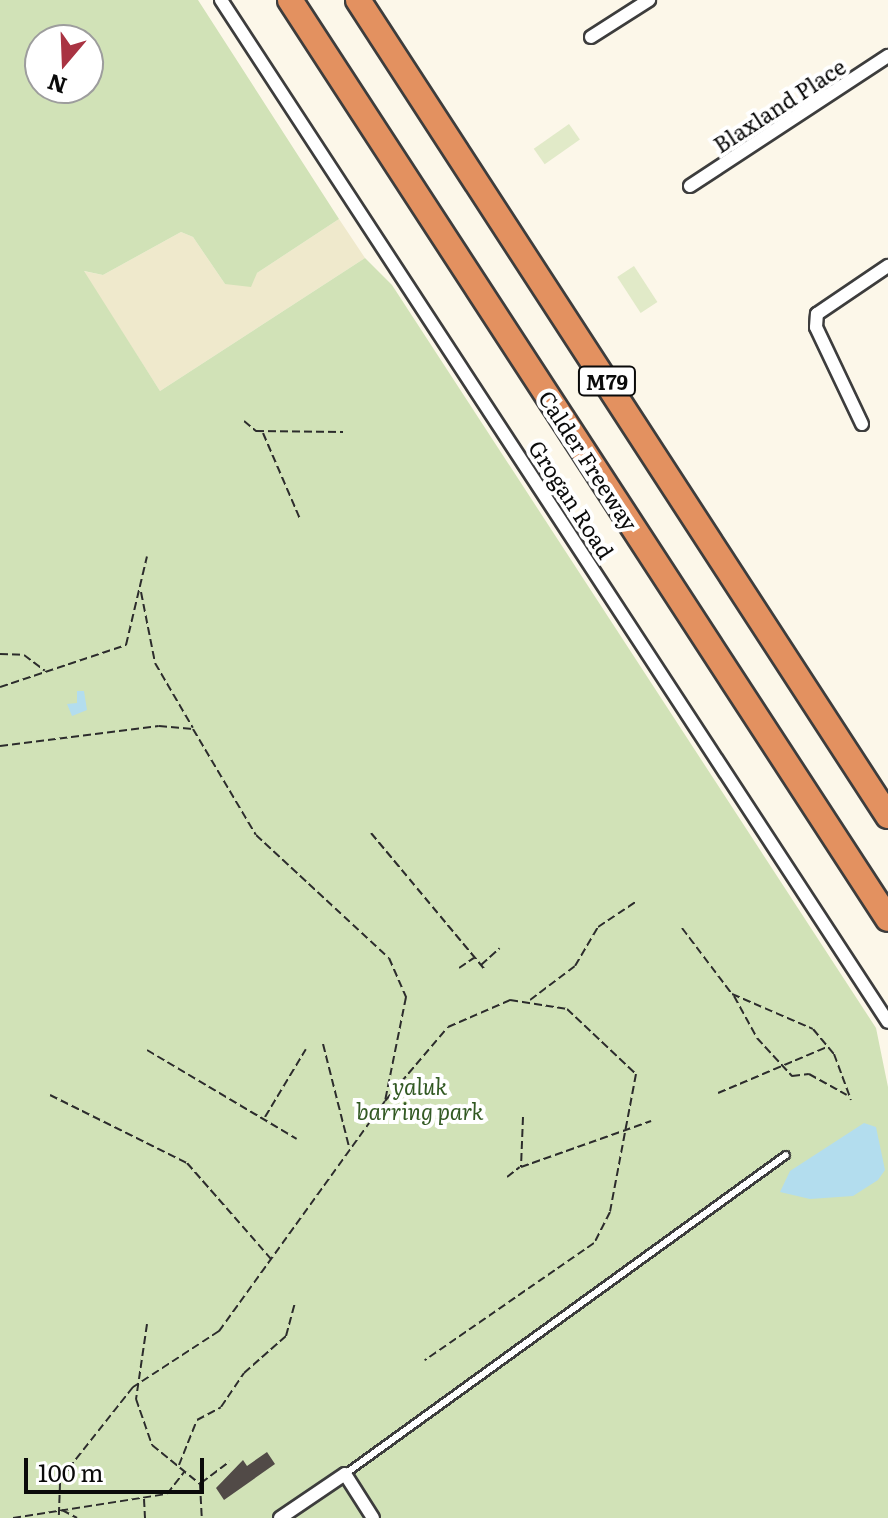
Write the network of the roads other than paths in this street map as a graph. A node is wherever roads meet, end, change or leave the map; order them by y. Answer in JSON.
{"nodes":[{"id":1,"x":221,"y":0,"type":"edge"},
{"id":2,"x":290,"y":0,"type":"edge"},
{"id":3,"x":358,"y":0,"type":"edge"},
{"id":4,"x":649,"y":0,"type":"edge"},
{"id":5,"x":591,"y":37,"type":"dead end"},
{"id":6,"x":888,"y":56,"type":"edge"},
{"id":7,"x":690,"y":186,"type":"dead end"},
{"id":8,"x":888,"y":266,"type":"edge"},
{"id":9,"x":862,"y":424,"type":"dead end"},
{"id":10,"x":654,"y":559,"type":"junction"},
{"id":11,"x":854,"y":763,"type":"junction"},
{"id":12,"x":888,"y":809,"type":"edge"},
{"id":13,"x":888,"y":816,"type":"edge"},
{"id":14,"x":888,"y":919,"type":"edge"},
{"id":15,"x":888,"y":937,"type":"edge"},
{"id":16,"x":888,"y":1022,"type":"edge"},
{"id":17,"x":786,"y":1155,"type":"dead end"},
{"id":18,"x":345,"y":1474,"type":"junction"},
{"id":19,"x":280,"y":1518,"type":"edge"},
{"id":20,"x":373,"y":1518,"type":"edge"}],
"edges":[{"from":1,"to":16,"type":"street","name":"Grogan Road"},
{"from":2,"to":10,"type":"highway","name":"Calder Freeway","number":"M79"},
{"from":3,"to":11,"type":"highway","number":"M79"},
{"from":4,"to":5,"type":"street"},
{"from":6,"to":7,"type":"street","name":"Blaxland Place"},
{"from":8,"to":9,"type":"street"},
{"from":10,"to":14,"type":"highway","name":"Calder Freeway","number":"M79"},
{"from":10,"to":15,"type":"highway"},
{"from":11,"to":12,"type":"highway"},
{"from":11,"to":13,"type":"highway","number":"M79"},
{"from":17,"to":18,"type":"lane"},
{"from":18,"to":19,"type":"street"},
{"from":18,"to":20,"type":"street"}]}
